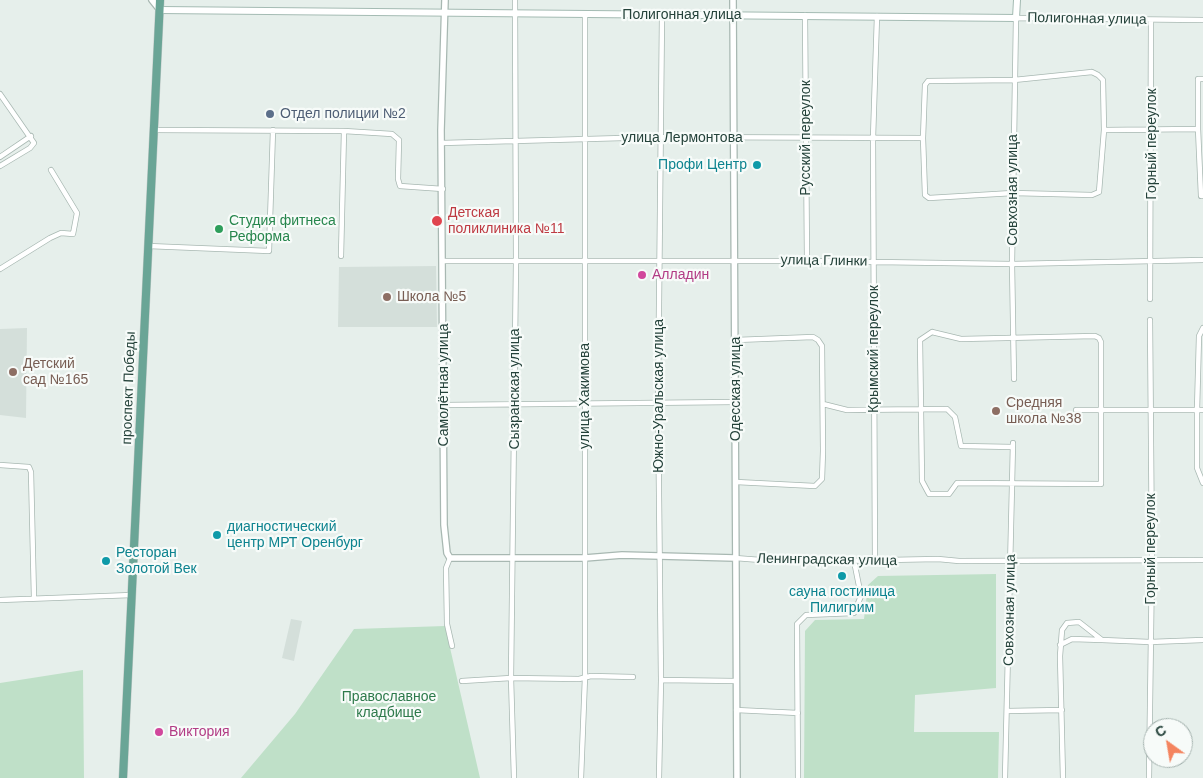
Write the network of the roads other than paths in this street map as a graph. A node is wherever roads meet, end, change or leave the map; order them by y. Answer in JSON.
{"nodes":[{"id":1,"x":152,"y":0,"type":"edge"},
{"id":2,"x":160,"y":0,"type":"edge"},
{"id":3,"x":444,"y":0,"type":"edge"},
{"id":4,"x":515,"y":0,"type":"edge"},
{"id":5,"x":733,"y":0,"type":"edge"},
{"id":6,"x":1017,"y":0,"type":"edge"},
{"id":7,"x":160,"y":10,"type":"junction"},
{"id":8,"x":444,"y":14,"type":"junction"},
{"id":9,"x":515,"y":14,"type":"junction"},
{"id":10,"x":585,"y":14,"type":"junction"},
{"id":11,"x":662,"y":15,"type":"junction"},
{"id":12,"x":733,"y":15,"type":"junction"},
{"id":13,"x":806,"y":16,"type":"junction"},
{"id":14,"x":877,"y":16,"type":"junction"},
{"id":15,"x":1016,"y":18,"type":"junction"},
{"id":16,"x":1151,"y":20,"type":"junction"},
{"id":17,"x":1203,"y":20,"type":"edge"},
{"id":18,"x":1014,"y":80,"type":"junction"},
{"id":19,"x":1203,"y":80,"type":"edge"},
{"id":20,"x":0,"y":95,"type":"edge"},
{"id":21,"x":1198,"y":129,"type":"junction"},
{"id":22,"x":155,"y":130,"type":"junction"},
{"id":23,"x":273,"y":130,"type":"junction"},
{"id":24,"x":1104,"y":130,"type":"junction"},
{"id":25,"x":1152,"y":130,"type":"junction"},
{"id":26,"x":344,"y":131,"type":"junction"},
{"id":27,"x":31,"y":136,"type":"junction"},
{"id":28,"x":660,"y":137,"type":"junction"},
{"id":29,"x":585,"y":138,"type":"junction"},
{"id":30,"x":734,"y":138,"type":"junction"},
{"id":31,"x":806,"y":138,"type":"junction"},
{"id":32,"x":873,"y":138,"type":"junction"},
{"id":33,"x":923,"y":138,"type":"junction"},
{"id":34,"x":514,"y":141,"type":"junction"},
{"id":35,"x":442,"y":143,"type":"junction"},
{"id":36,"x":0,"y":156,"type":"edge"},
{"id":37,"x":0,"y":166,"type":"edge"},
{"id":38,"x":51,"y":170,"type":"dead end"},
{"id":39,"x":443,"y":189,"type":"junction"},
{"id":40,"x":1013,"y":193,"type":"junction"},
{"id":41,"x":1203,"y":196,"type":"edge"},
{"id":42,"x":147,"y":246,"type":"junction"},
{"id":43,"x":341,"y":256,"type":"dead end"},
{"id":44,"x":735,"y":260,"type":"junction"},
{"id":45,"x":1203,"y":260,"type":"edge"},
{"id":46,"x":444,"y":261,"type":"junction"},
{"id":47,"x":807,"y":261,"type":"junction"},
{"id":48,"x":1152,"y":261,"type":"junction"},
{"id":49,"x":516,"y":262,"type":"junction"},
{"id":50,"x":586,"y":262,"type":"junction"},
{"id":51,"x":661,"y":262,"type":"junction"},
{"id":52,"x":874,"y":262,"type":"junction"},
{"id":53,"x":1012,"y":264,"type":"junction"},
{"id":54,"x":0,"y":269,"type":"edge"},
{"id":55,"x":1150,"y":299,"type":"dead end"},
{"id":56,"x":1150,"y":320,"type":"dead end"},
{"id":57,"x":1203,"y":328,"type":"edge"},
{"id":58,"x":1014,"y":339,"type":"junction"},
{"id":59,"x":736,"y":340,"type":"junction"},
{"id":60,"x":1014,"y":379,"type":"dead end"},
{"id":61,"x":515,"y":402,"type":"junction"},
{"id":62,"x":658,"y":402,"type":"junction"},
{"id":63,"x":736,"y":402,"type":"junction"},
{"id":64,"x":586,"y":403,"type":"junction"},
{"id":65,"x":823,"y":404,"type":"junction"},
{"id":66,"x":444,"y":405,"type":"junction"},
{"id":67,"x":920,"y":409,"type":"junction"},
{"id":68,"x":1150,"y":409,"type":"junction"},
{"id":69,"x":873,"y":410,"type":"junction"},
{"id":70,"x":1076,"y":410,"type":"dead end"},
{"id":71,"x":1102,"y":410,"type":"junction"},
{"id":72,"x":1197,"y":410,"type":"junction"},
{"id":73,"x":1203,"y":410,"type":"edge"},
{"id":74,"x":0,"y":465,"type":"edge"},
{"id":75,"x":736,"y":482,"type":"junction"},
{"id":76,"x":1013,"y":482,"type":"junction"},
{"id":77,"x":1203,"y":482,"type":"edge"},
{"id":78,"x":450,"y":558,"type":"junction"},
{"id":79,"x":585,"y":558,"type":"junction"},
{"id":80,"x":659,"y":558,"type":"junction"},
{"id":81,"x":735,"y":558,"type":"junction"},
{"id":82,"x":514,"y":559,"type":"junction"},
{"id":83,"x":1010,"y":560,"type":"junction"},
{"id":84,"x":1203,"y":560,"type":"edge"},
{"id":85,"x":854,"y":561,"type":"junction"},
{"id":86,"x":1152,"y":561,"type":"junction"},
{"id":87,"x":874,"y":562,"type":"junction"},
{"id":88,"x":132,"y":595,"type":"junction"},
{"id":89,"x":34,"y":598,"type":"junction"},
{"id":90,"x":0,"y":600,"type":"edge"},
{"id":91,"x":1102,"y":640,"type":"junction"},
{"id":92,"x":1203,"y":640,"type":"edge"},
{"id":93,"x":1150,"y":642,"type":"junction"},
{"id":94,"x":1060,"y":645,"type":"junction"},
{"id":95,"x":452,"y":646,"type":"dead end"},
{"id":96,"x":585,"y":677,"type":"junction"},
{"id":97,"x":633,"y":677,"type":"dead end"},
{"id":98,"x":511,"y":678,"type":"junction"},
{"id":99,"x":661,"y":680,"type":"junction"},
{"id":100,"x":462,"y":681,"type":"dead end"},
{"id":101,"x":736,"y":681,"type":"junction"},
{"id":102,"x":736,"y":710,"type":"junction"},
{"id":103,"x":1062,"y":710,"type":"junction"},
{"id":104,"x":1007,"y":711,"type":"junction"},
{"id":105,"x":798,"y":712,"type":"junction"},
{"id":106,"x":123,"y":778,"type":"edge"},
{"id":107,"x":514,"y":778,"type":"edge"},
{"id":108,"x":581,"y":778,"type":"edge"},
{"id":109,"x":659,"y":778,"type":"edge"},
{"id":110,"x":737,"y":778,"type":"edge"},
{"id":111,"x":798,"y":778,"type":"edge"},
{"id":112,"x":1005,"y":778,"type":"edge"},
{"id":113,"x":1063,"y":778,"type":"edge"},
{"id":114,"x":1149,"y":778,"type":"edge"}],
"edges":[{"from":1,"to":7,"type":"street"},
{"from":2,"to":7,"type":"main road","name":"проспект Победы"},
{"from":3,"to":8,"type":"street","name":"Самолётная улица"},
{"from":4,"to":9,"type":"street","name":"Сызранская улица"},
{"from":5,"to":12,"type":"street","name":"Одесская улица"},
{"from":6,"to":15,"type":"main road","name":"Совхозная улица"},
{"from":7,"to":8,"type":"main road","name":"Полигонная улица"},
{"from":7,"to":22,"type":"main road","name":"проспект Победы"},
{"from":8,"to":9,"type":"main road","name":"Полигонная улица"},
{"from":8,"to":35,"type":"street","name":"Самолётная улица"},
{"from":9,"to":10,"type":"main road","name":"Полигонная улица"},
{"from":9,"to":34,"type":"street","name":"Сызранская улица"},
{"from":10,"to":11,"type":"main road","name":"Полигонная улица"},
{"from":10,"to":29,"type":"street","name":"улица Хакимова"},
{"from":11,"to":12,"type":"main road","name":"Полигонная улица"},
{"from":11,"to":28,"type":"street","name":"Южно-Уральская улица"},
{"from":12,"to":13,"type":"main road","name":"Полигонная улица"},
{"from":12,"to":30,"type":"street","name":"Одесская улица"},
{"from":13,"to":14,"type":"main road","name":"Полигонная улица"},
{"from":13,"to":31,"type":"street","name":"Русский переулок"},
{"from":14,"to":15,"type":"main road","name":"Полигонная улица"},
{"from":14,"to":32,"type":"street","name":"Крымский переулок"},
{"from":15,"to":16,"type":"street","name":"Полигонная улица"},
{"from":15,"to":18,"type":"street","name":"Совхозная улица"},
{"from":16,"to":17,"type":"street","name":"Полигонная улица"},
{"from":16,"to":25,"type":"street","name":"Горный переулок"},
{"from":18,"to":24,"type":"street"},
{"from":18,"to":33,"type":"street"},
{"from":18,"to":40,"type":"street","name":"Совхозная улица"},
{"from":19,"to":21,"type":"street"},
{"from":20,"to":27,"type":"street"},
{"from":21,"to":25,"type":"street"},
{"from":21,"to":41,"type":"street"},
{"from":22,"to":23,"type":"street"},
{"from":22,"to":42,"type":"main road","name":"проспект Победы"},
{"from":23,"to":26,"type":"street"},
{"from":23,"to":42,"type":"street"},
{"from":24,"to":25,"type":"street"},
{"from":24,"to":40,"type":"street"},
{"from":25,"to":48,"type":"street","name":"Горный переулок"},
{"from":26,"to":39,"type":"street"},
{"from":26,"to":43,"type":"street"},
{"from":27,"to":36,"type":"street"},
{"from":27,"to":37,"type":"street"},
{"from":28,"to":29,"type":"street","name":"улица Лермонтова"},
{"from":28,"to":30,"type":"street","name":"улица Лермонтова"},
{"from":28,"to":51,"type":"street","name":"Южно-Уральская улица"},
{"from":29,"to":34,"type":"street","name":"улица Лермонтова"},
{"from":29,"to":50,"type":"street","name":"улица Хакимова"},
{"from":30,"to":31,"type":"street","name":"улица Лермонтова"},
{"from":30,"to":44,"type":"street","name":"Одесская улица"},
{"from":31,"to":32,"type":"street","name":"улица Лермонтова"},
{"from":31,"to":47,"type":"street","name":"Русский переулок"},
{"from":32,"to":33,"type":"street","name":"улица Лермонтова"},
{"from":32,"to":52,"type":"street","name":"Крымский переулок"},
{"from":33,"to":40,"type":"street"},
{"from":34,"to":35,"type":"street","name":"улица Лермонтова"},
{"from":34,"to":49,"type":"street","name":"Сызранская улица"},
{"from":35,"to":39,"type":"street","name":"Самолётная улица"},
{"from":38,"to":54,"type":"street"},
{"from":39,"to":46,"type":"street","name":"Самолётная улица"},
{"from":40,"to":53,"type":"street","name":"Совхозная улица"},
{"from":42,"to":88,"type":"main road","name":"проспект Победы"},
{"from":44,"to":47,"type":"street","name":"улица Глинки"},
{"from":44,"to":51,"type":"street","name":"улица Глинки"},
{"from":44,"to":59,"type":"street","name":"Одесская улица"},
{"from":45,"to":48,"type":"street","name":"улица Глинки"},
{"from":46,"to":49,"type":"street","name":"улица Глинки"},
{"from":46,"to":66,"type":"street","name":"Самолётная улица"},
{"from":47,"to":52,"type":"street","name":"улица Глинки"},
{"from":48,"to":53,"type":"street","name":"улица Глинки"},
{"from":48,"to":55,"type":"street","name":"Горный переулок"},
{"from":49,"to":50,"type":"street","name":"улица Глинки"},
{"from":49,"to":61,"type":"street","name":"Сызранская улица"},
{"from":50,"to":51,"type":"street","name":"улица Глинки"},
{"from":50,"to":64,"type":"street","name":"улица Хакимова"},
{"from":51,"to":62,"type":"street","name":"Южно-Уральская улица"},
{"from":52,"to":53,"type":"street","name":"улица Глинки"},
{"from":52,"to":69,"type":"street","name":"Крымский переулок"},
{"from":53,"to":58,"type":"street","name":"Совхозная улица"},
{"from":56,"to":68,"type":"street","name":"Горный переулок"},
{"from":57,"to":72,"type":"street"},
{"from":58,"to":60,"type":"street","name":"Совхозная улица"},
{"from":58,"to":67,"type":"street"},
{"from":58,"to":71,"type":"street"},
{"from":59,"to":63,"type":"street","name":"Одесская улица"},
{"from":59,"to":65,"type":"street"},
{"from":61,"to":64,"type":"street"},
{"from":61,"to":66,"type":"street"},
{"from":61,"to":82,"type":"street","name":"Сызранская улица"},
{"from":62,"to":63,"type":"street"},
{"from":62,"to":64,"type":"street"},
{"from":62,"to":80,"type":"street","name":"Южно-Уральская улица"},
{"from":63,"to":75,"type":"street","name":"Одесская улица"},
{"from":64,"to":79,"type":"street","name":"улица Хакимова"},
{"from":65,"to":69,"type":"street"},
{"from":65,"to":75,"type":"street"},
{"from":66,"to":78,"type":"street","name":"Самолётная улица"},
{"from":67,"to":69,"type":"street"},
{"from":67,"to":76,"type":"street","name":"Совхозная улица"},
{"from":67,"to":76,"type":"street"},
{"from":68,"to":71,"type":"street"},
{"from":68,"to":72,"type":"street"},
{"from":68,"to":86,"type":"street","name":"Горный переулок"},
{"from":69,"to":87,"type":"street","name":"Крымский переулок"},
{"from":70,"to":71,"type":"street"},
{"from":71,"to":76,"type":"street"},
{"from":72,"to":73,"type":"street"},
{"from":72,"to":77,"type":"street"},
{"from":74,"to":89,"type":"street"},
{"from":75,"to":81,"type":"street","name":"Одесская улица"},
{"from":76,"to":83,"type":"street","name":"Совхозная улица"},
{"from":78,"to":82,"type":"street","name":"Ленинградская улица"},
{"from":78,"to":95,"type":"street","name":"Самолётная улица"},
{"from":79,"to":80,"type":"street","name":"Ленинградская улица"},
{"from":79,"to":82,"type":"street","name":"Ленинградская улица"},
{"from":79,"to":96,"type":"street","name":"улица Хакимова"},
{"from":80,"to":81,"type":"street","name":"Ленинградская улица"},
{"from":80,"to":99,"type":"street","name":"Южно-Уральская улица"},
{"from":81,"to":85,"type":"street","name":"Ленинградская улица"},
{"from":81,"to":101,"type":"street","name":"Одесская улица"},
{"from":82,"to":98,"type":"street","name":"Сызранская улица"},
{"from":83,"to":86,"type":"street","name":"Ленинградская улица"},
{"from":83,"to":87,"type":"street","name":"Ленинградская улица"},
{"from":83,"to":104,"type":"street","name":"Совхозная улица"},
{"from":84,"to":86,"type":"street","name":"Ленинградская улица"},
{"from":85,"to":87,"type":"street","name":"Ленинградская улица"},
{"from":85,"to":105,"type":"street"},
{"from":86,"to":93,"type":"street","name":"Горный переулок"},
{"from":88,"to":89,"type":"street"},
{"from":88,"to":106,"type":"main road","name":"проспект Победы"},
{"from":89,"to":90,"type":"street"},
{"from":91,"to":93,"type":"street"},
{"from":91,"to":94,"type":"street"},
{"from":91,"to":94,"type":"street"},
{"from":92,"to":93,"type":"street"},
{"from":93,"to":114,"type":"street","name":"Горный переулок"},
{"from":94,"to":103,"type":"street"},
{"from":96,"to":97,"type":"street"},
{"from":96,"to":98,"type":"street"},
{"from":96,"to":108,"type":"street","name":"улица Хакимова"},
{"from":98,"to":100,"type":"street"},
{"from":98,"to":107,"type":"street","name":"Сызранская улица"},
{"from":99,"to":101,"type":"street"},
{"from":99,"to":109,"type":"street","name":"Южно-Уральская улица"},
{"from":101,"to":102,"type":"street","name":"Одесская улица"},
{"from":102,"to":105,"type":"street"},
{"from":102,"to":110,"type":"street","name":"Одесская улица"},
{"from":103,"to":104,"type":"street"},
{"from":103,"to":113,"type":"street"},
{"from":104,"to":112,"type":"street","name":"Совхозная улица"},
{"from":105,"to":111,"type":"street"}]}
